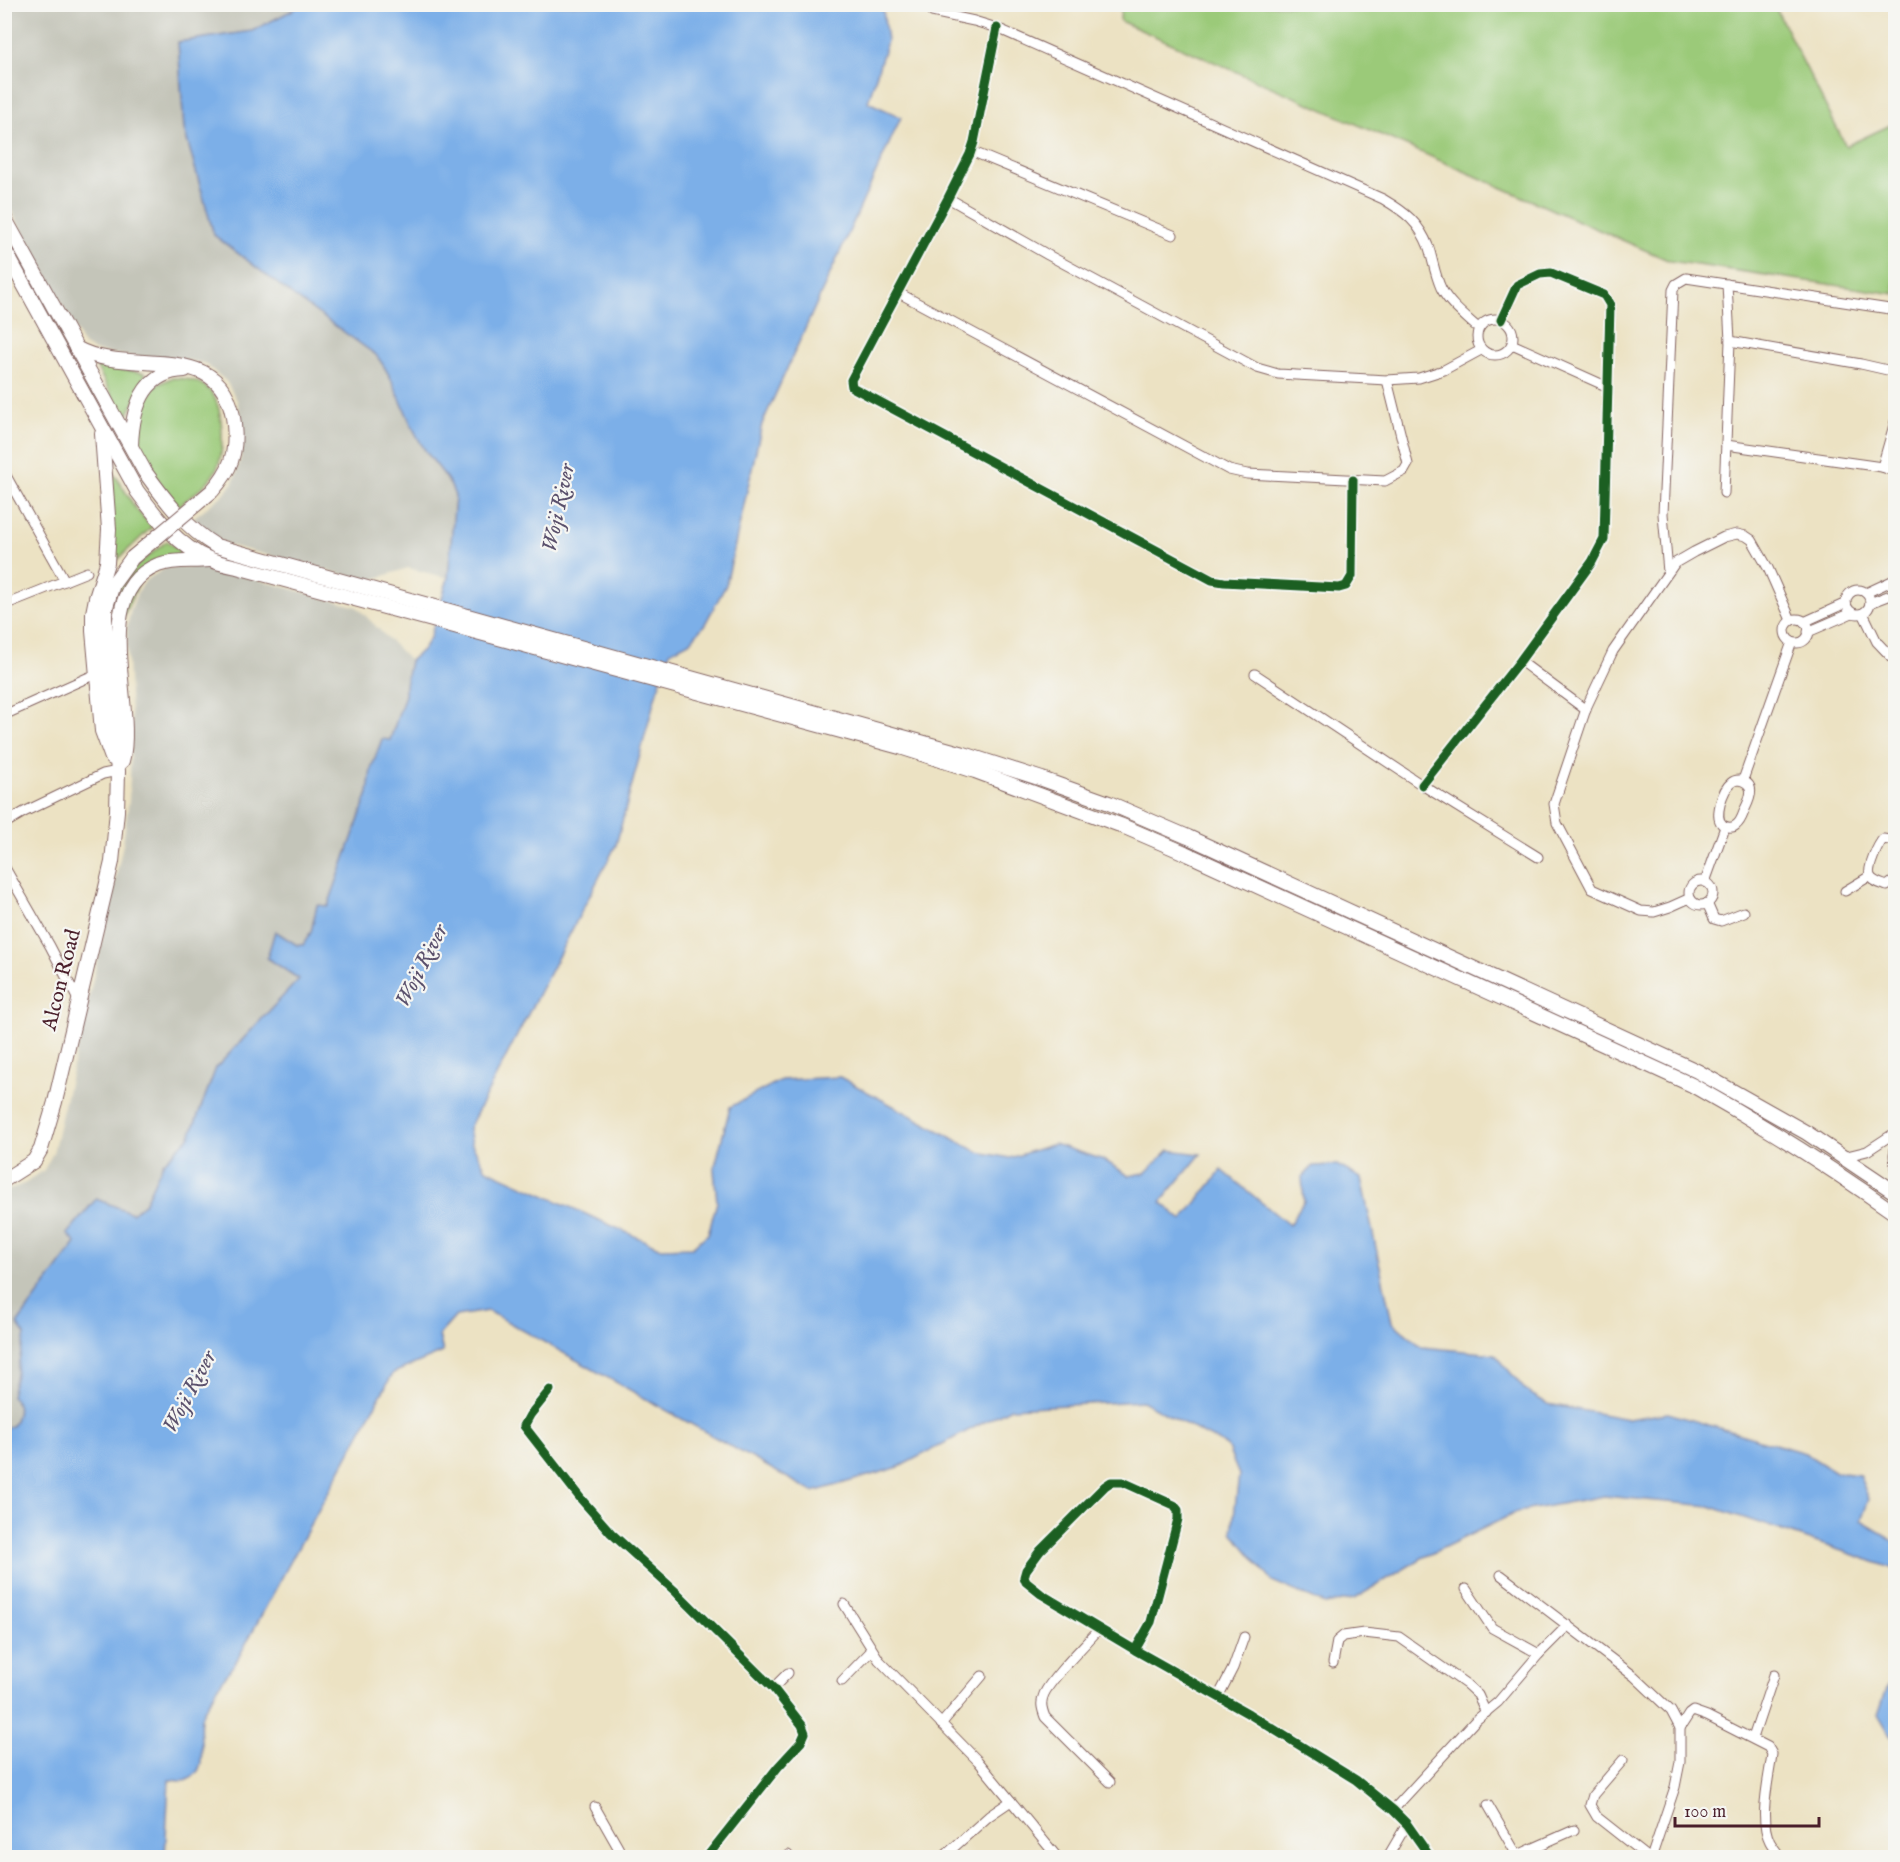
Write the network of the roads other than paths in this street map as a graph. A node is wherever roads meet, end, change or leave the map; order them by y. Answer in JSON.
{"nodes":[{"id":1,"x":932,"y":12,"type":"dead end"},
{"id":2,"x":997,"y":28,"type":"junction"},
{"id":3,"x":971,"y":151,"type":"junction"},
{"id":4,"x":948,"y":198,"type":"junction"},
{"id":5,"x":4,"y":217,"type":"edge"},
{"id":6,"x":1173,"y":235,"type":"dead end"},
{"id":7,"x":4,"y":249,"type":"edge"},
{"id":8,"x":1727,"y":284,"type":"junction"},
{"id":9,"x":897,"y":292,"type":"junction"},
{"id":10,"x":1896,"y":310,"type":"edge"},
{"id":11,"x":1501,"y":320,"type":"junction"},
{"id":12,"x":1478,"y":328,"type":"junction"},
{"id":13,"x":1730,"y":341,"type":"junction"},
{"id":14,"x":1512,"y":344,"type":"junction"},
{"id":15,"x":75,"y":347,"type":"junction"},
{"id":16,"x":1481,"y":350,"type":"junction"},
{"id":17,"x":197,"y":370,"type":"junction"},
{"id":18,"x":1896,"y":372,"type":"edge"},
{"id":19,"x":1388,"y":380,"type":"junction"},
{"id":20,"x":1608,"y":387,"type":"junction"},
{"id":21,"x":1896,"y":418,"type":"edge"},
{"id":22,"x":100,"y":422,"type":"junction"},
{"id":23,"x":1726,"y":445,"type":"junction"},
{"id":24,"x":131,"y":446,"type":"junction"},
{"id":25,"x":1882,"y":467,"type":"junction"},
{"id":26,"x":4,"y":472,"type":"edge"},
{"id":27,"x":1896,"y":472,"type":"edge"},
{"id":28,"x":1353,"y":480,"type":"junction"},
{"id":29,"x":1724,"y":493,"type":"dead end"},
{"id":30,"x":210,"y":559,"type":"junction"},
{"id":31,"x":87,"y":572,"type":"dead end"},
{"id":32,"x":1668,"y":572,"type":"junction"},
{"id":33,"x":1896,"y":579,"type":"edge"},
{"id":34,"x":65,"y":581,"type":"junction"},
{"id":35,"x":358,"y":593,"type":"junction"},
{"id":36,"x":1866,"y":593,"type":"junction"},
{"id":37,"x":1896,"y":593,"type":"edge"},
{"id":38,"x":1846,"y":603,"type":"junction"},
{"id":39,"x":1870,"y":603,"type":"junction"},
{"id":40,"x":4,"y":605,"type":"edge"},
{"id":41,"x":1852,"y":613,"type":"junction"},
{"id":42,"x":1863,"y":613,"type":"junction"},
{"id":43,"x":1791,"y":620,"type":"junction"},
{"id":44,"x":1804,"y":622,"type":"junction"},
{"id":45,"x":1808,"y":632,"type":"junction"},
{"id":46,"x":1792,"y":642,"type":"junction"},
{"id":47,"x":1520,"y":661,"type":"junction"},
{"id":48,"x":1896,"y":662,"type":"edge"},
{"id":49,"x":1255,"y":674,"type":"dead end"},
{"id":50,"x":89,"y":677,"type":"dead end"},
{"id":51,"x":691,"y":684,"type":"junction"},
{"id":52,"x":1586,"y":710,"type":"junction"},
{"id":53,"x":4,"y":715,"type":"edge"},
{"id":54,"x":118,"y":771,"type":"junction"},
{"id":55,"x":1743,"y":780,"type":"junction"},
{"id":56,"x":1422,"y":785,"type":"junction"},
{"id":57,"x":4,"y":824,"type":"edge"},
{"id":58,"x":1725,"y":827,"type":"junction"},
{"id":59,"x":1895,"y":840,"type":"edge"},
{"id":60,"x":1538,"y":858,"type":"dead end"},
{"id":61,"x":4,"y":867,"type":"edge"},
{"id":62,"x":1870,"y":876,"type":"junction"},
{"id":63,"x":1896,"y":879,"type":"edge"},
{"id":64,"x":1705,"y":882,"type":"junction"},
{"id":65,"x":1845,"y":891,"type":"dead end"},
{"id":66,"x":1690,"y":898,"type":"junction"},
{"id":67,"x":1707,"y":903,"type":"junction"},
{"id":68,"x":1744,"y":912,"type":"dead end"},
{"id":69,"x":78,"y":1000,"type":"junction"},
{"id":70,"x":1896,"y":1132,"type":"edge"},
{"id":71,"x":1896,"y":1143,"type":"edge"},
{"id":72,"x":1843,"y":1157,"type":"junction"},
{"id":73,"x":1896,"y":1178,"type":"edge"},
{"id":74,"x":4,"y":1180,"type":"edge"},
{"id":75,"x":1896,"y":1193,"type":"edge"},
{"id":76,"x":1896,"y":1214,"type":"edge"},
{"id":77,"x":550,"y":1390,"type":"dead end"},
{"id":78,"x":1501,"y":1575,"type":"dead end"},
{"id":79,"x":1466,"y":1589,"type":"dead end"},
{"id":80,"x":844,"y":1604,"type":"dead end"},
{"id":81,"x":1568,"y":1625,"type":"junction"},
{"id":82,"x":1100,"y":1629,"type":"junction"},
{"id":83,"x":1244,"y":1637,"type":"dead end"},
{"id":84,"x":872,"y":1650,"type":"junction"},
{"id":85,"x":1136,"y":1650,"type":"junction"},
{"id":86,"x":1539,"y":1654,"type":"junction"},
{"id":87,"x":1333,"y":1663,"type":"dead end"},
{"id":88,"x":788,"y":1674,"type":"dead end"},
{"id":89,"x":1774,"y":1675,"type":"dead end"},
{"id":90,"x":981,"y":1676,"type":"dead end"},
{"id":91,"x":842,"y":1681,"type":"dead end"},
{"id":92,"x":773,"y":1688,"type":"junction"},
{"id":93,"x":1218,"y":1697,"type":"junction"},
{"id":94,"x":1485,"y":1713,"type":"junction"},
{"id":95,"x":941,"y":1724,"type":"junction"},
{"id":96,"x":1680,"y":1728,"type":"junction"},
{"id":97,"x":1754,"y":1738,"type":"junction"},
{"id":98,"x":1623,"y":1760,"type":"dead end"},
{"id":99,"x":1110,"y":1782,"type":"dead end"},
{"id":100,"x":1011,"y":1801,"type":"junction"},
{"id":101,"x":1488,"y":1805,"type":"dead end"},
{"id":102,"x":595,"y":1807,"type":"dead end"},
{"id":103,"x":1394,"y":1810,"type":"junction"},
{"id":104,"x":1407,"y":1824,"type":"junction"},
{"id":105,"x":1575,"y":1830,"type":"dead end"},
{"id":106,"x":1514,"y":1856,"type":"edge"},
{"id":107,"x":624,"y":1857,"type":"edge"},
{"id":108,"x":706,"y":1857,"type":"edge"},
{"id":109,"x":942,"y":1857,"type":"edge"},
{"id":110,"x":1058,"y":1857,"type":"edge"},
{"id":111,"x":1387,"y":1857,"type":"edge"},
{"id":112,"x":1431,"y":1857,"type":"edge"},
{"id":113,"x":1650,"y":1857,"type":"edge"},
{"id":114,"x":1781,"y":1857,"type":"edge"}],
"edges":[{"from":1,"to":2,"type":"street"},
{"from":2,"to":3,"type":"street"},
{"from":2,"to":12,"type":"street"},
{"from":3,"to":4,"type":"street"},
{"from":3,"to":6,"type":"street"},
{"from":4,"to":9,"type":"street"},
{"from":4,"to":19,"type":"street"},
{"from":5,"to":15,"type":"main road"},
{"from":7,"to":22,"type":"main road"},
{"from":8,"to":10,"type":"street"},
{"from":8,"to":13,"type":"street"},
{"from":8,"to":32,"type":"street"},
{"from":9,"to":28,"type":"street"},
{"from":9,"to":28,"type":"street"},
{"from":11,"to":12,"type":"street"},
{"from":11,"to":14,"type":"street"},
{"from":11,"to":20,"type":"street"},
{"from":12,"to":16,"type":"street"},
{"from":13,"to":18,"type":"street"},
{"from":13,"to":23,"type":"street"},
{"from":14,"to":16,"type":"street"},
{"from":14,"to":20,"type":"street"},
{"from":15,"to":17,"type":"main road"},
{"from":15,"to":24,"type":"main road"},
{"from":16,"to":19,"type":"street"},
{"from":17,"to":24,"type":"main road"},
{"from":17,"to":54,"type":"main road","bridge":true},
{"from":19,"to":28,"type":"street"},
{"from":20,"to":47,"type":"street"},
{"from":21,"to":25,"type":"street"},
{"from":22,"to":30,"type":"main road"},
{"from":22,"to":54,"type":"main road"},
{"from":23,"to":25,"type":"street"},
{"from":23,"to":29,"type":"street"},
{"from":24,"to":35,"type":"main road"},
{"from":25,"to":27,"type":"street"},
{"from":26,"to":34,"type":"street"},
{"from":30,"to":35,"type":"main road"},
{"from":30,"to":54,"type":"main road"},
{"from":31,"to":34,"type":"street"},
{"from":32,"to":43,"type":"street"},
{"from":32,"to":52,"type":"street"},
{"from":33,"to":36,"type":"street"},
{"from":34,"to":40,"type":"street"},
{"from":35,"to":51,"type":"main road"},
{"from":36,"to":38,"type":"street"},
{"from":36,"to":39,"type":"street"},
{"from":37,"to":39,"type":"street"},
{"from":38,"to":41,"type":"street"},
{"from":38,"to":44,"type":"street"},
{"from":39,"to":42,"type":"street"},
{"from":41,"to":42,"type":"street"},
{"from":41,"to":45,"type":"street"},
{"from":42,"to":48,"type":"street"},
{"from":43,"to":44,"type":"street"},
{"from":43,"to":46,"type":"street"},
{"from":44,"to":45,"type":"street"},
{"from":45,"to":46,"type":"street"},
{"from":46,"to":55,"type":"street"},
{"from":47,"to":52,"type":"street"},
{"from":47,"to":56,"type":"street"},
{"from":49,"to":56,"type":"street"},
{"from":50,"to":53,"type":"street"},
{"from":51,"to":72,"type":"main road"},
{"from":51,"to":76,"type":"main road"},
{"from":52,"to":66,"type":"street"},
{"from":54,"to":57,"type":"street"},
{"from":54,"to":69,"type":"main road","name":"Alcon Road"},
{"from":55,"to":58,"type":"street"},
{"from":55,"to":58,"type":"street"},
{"from":56,"to":60,"type":"street"},
{"from":58,"to":64,"type":"street"},
{"from":59,"to":62,"type":"street"},
{"from":61,"to":69,"type":"street"},
{"from":62,"to":63,"type":"street"},
{"from":62,"to":65,"type":"street"},
{"from":64,"to":66,"type":"street"},
{"from":64,"to":67,"type":"street"},
{"from":66,"to":67,"type":"street"},
{"from":67,"to":68,"type":"street"},
{"from":69,"to":74,"type":"main road","name":"Alcon Road"},
{"from":70,"to":72,"type":"street"},
{"from":71,"to":73,"type":"street"},
{"from":72,"to":75,"type":"main road"},
{"from":77,"to":92,"type":"street"},
{"from":78,"to":81,"type":"street"},
{"from":79,"to":86,"type":"street"},
{"from":80,"to":84,"type":"street"},
{"from":81,"to":86,"type":"street"},
{"from":81,"to":96,"type":"street"},
{"from":82,"to":85,"type":"street"},
{"from":82,"to":85,"type":"street"},
{"from":82,"to":99,"type":"street"},
{"from":83,"to":93,"type":"street"},
{"from":84,"to":91,"type":"street"},
{"from":84,"to":95,"type":"street"},
{"from":85,"to":93,"type":"street"},
{"from":86,"to":94,"type":"street"},
{"from":87,"to":94,"type":"street"},
{"from":88,"to":92,"type":"street"},
{"from":89,"to":97,"type":"street"},
{"from":90,"to":95,"type":"street"},
{"from":92,"to":108,"type":"street"},
{"from":93,"to":103,"type":"street"},
{"from":94,"to":103,"type":"street"},
{"from":95,"to":100,"type":"street"},
{"from":96,"to":97,"type":"street"},
{"from":96,"to":113,"type":"street"},
{"from":97,"to":114,"type":"street"},
{"from":98,"to":113,"type":"street"},
{"from":100,"to":109,"type":"street"},
{"from":100,"to":110,"type":"street"},
{"from":101,"to":106,"type":"street"},
{"from":102,"to":107,"type":"street"},
{"from":103,"to":104,"type":"street"},
{"from":104,"to":111,"type":"street"},
{"from":104,"to":112,"type":"street"},
{"from":105,"to":106,"type":"street"}]}
